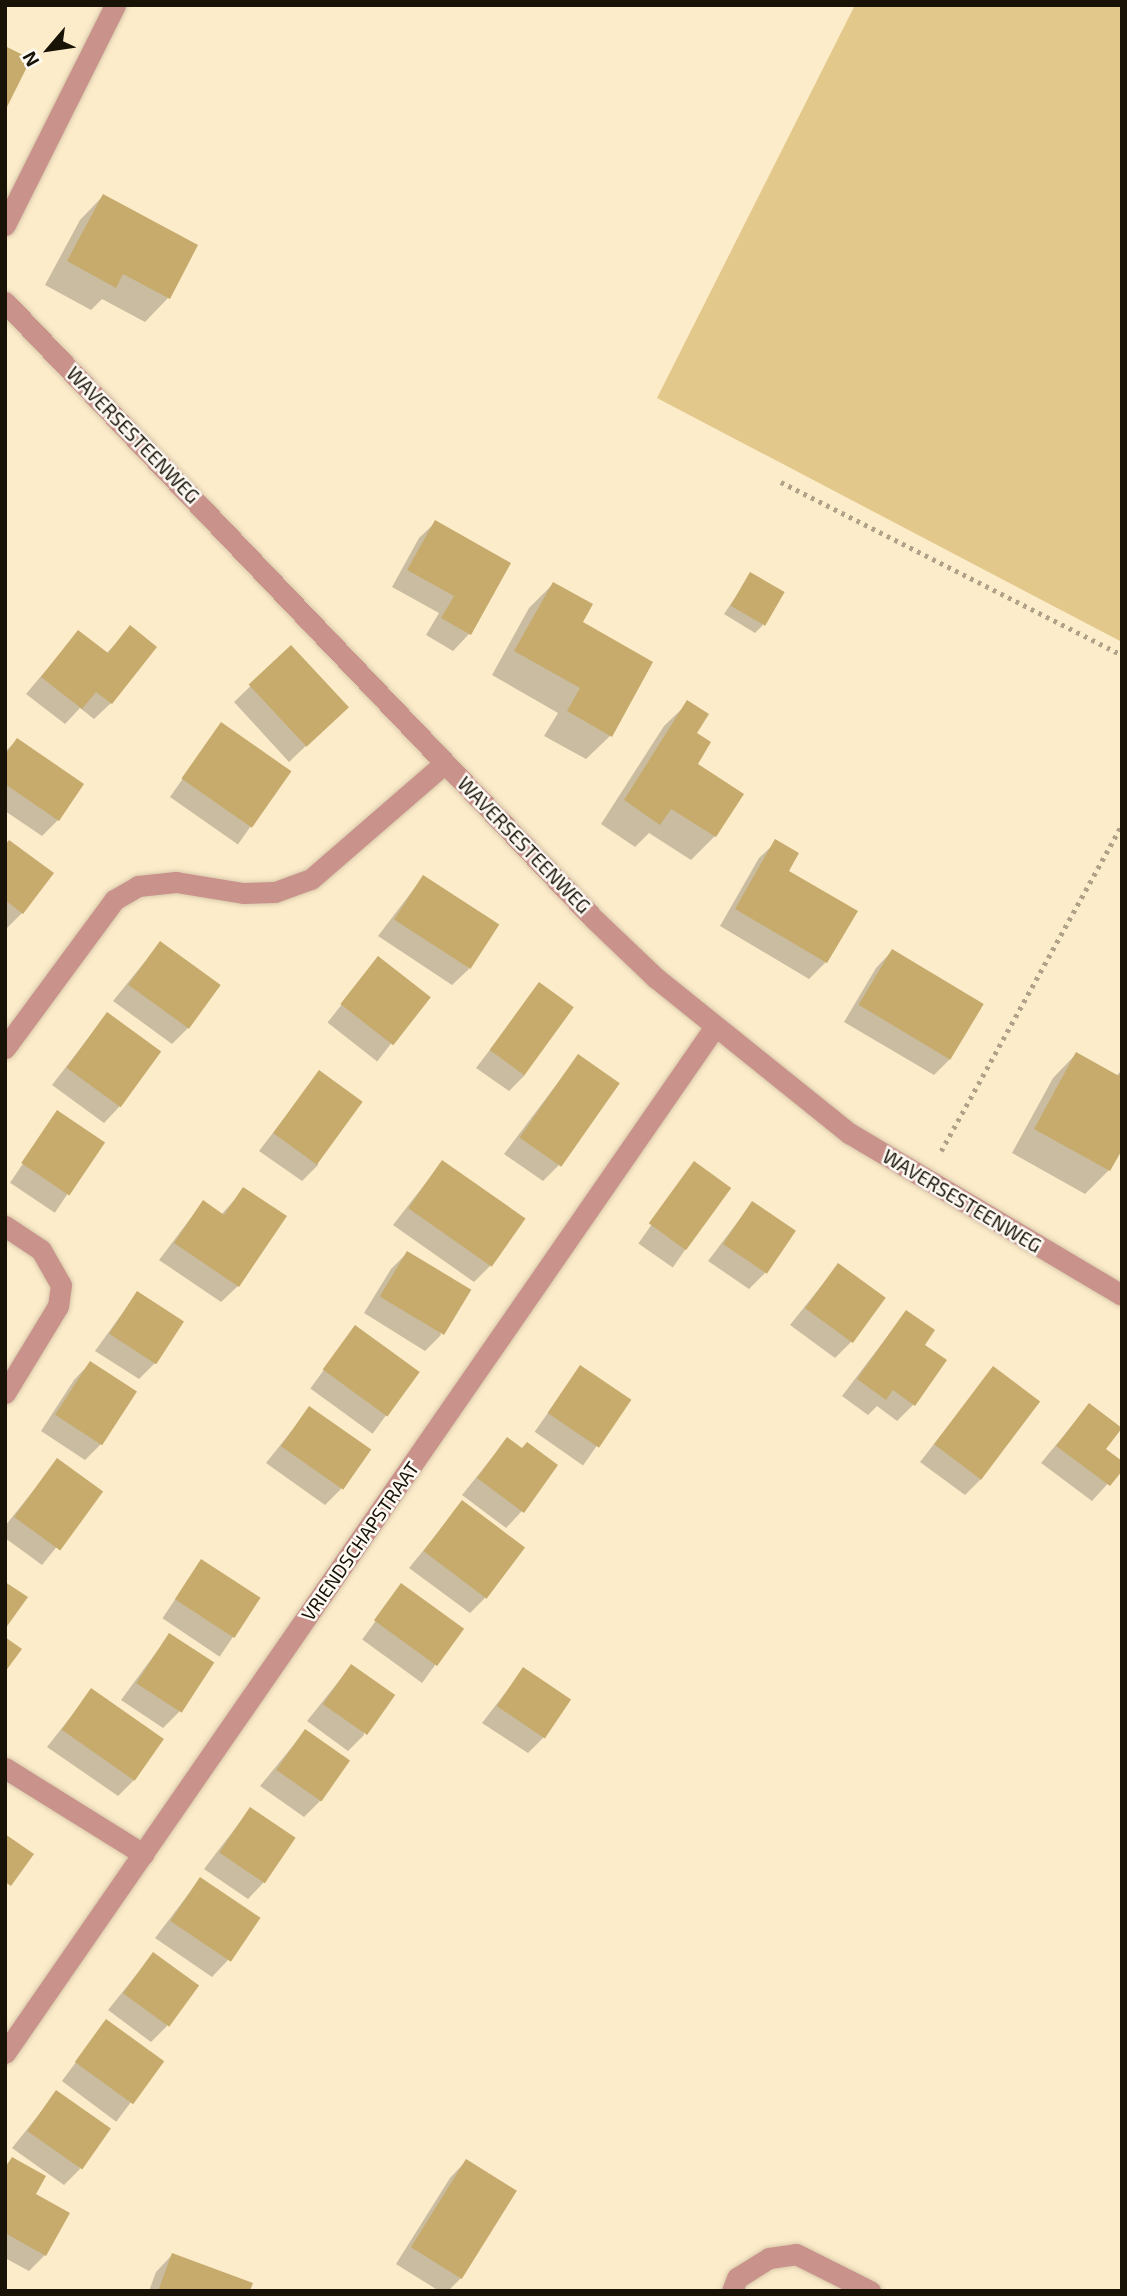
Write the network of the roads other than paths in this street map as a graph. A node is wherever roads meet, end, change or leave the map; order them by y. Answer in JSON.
{"nodes":[{"id":1,"x":115,"y":5,"type":"edge"},
{"id":2,"x":5,"y":225,"type":"edge"},
{"id":3,"x":5,"y":302,"type":"edge"},
{"id":4,"x":445,"y":763,"type":"junction"},
{"id":5,"x":714,"y":1028,"type":"junction"},
{"id":6,"x":5,"y":1048,"type":"edge"},
{"id":7,"x":5,"y":1226,"type":"edge"},
{"id":8,"x":1122,"y":1295,"type":"edge"},
{"id":9,"x":5,"y":1393,"type":"edge"},
{"id":10,"x":5,"y":1768,"type":"edge"},
{"id":11,"x":143,"y":1854,"type":"junction"},
{"id":12,"x":5,"y":2053,"type":"edge"},
{"id":13,"x":732,"y":2291,"type":"edge"},
{"id":14,"x":870,"y":2291,"type":"edge"}],
"edges":[{"from":1,"to":2,"type":"street"},
{"from":3,"to":4,"type":"street","name":"WAVERSESTEENWEG"},
{"from":4,"to":5,"type":"street","name":"WAVERSESTEENWEG"},
{"from":4,"to":6,"type":"street"},
{"from":5,"to":8,"type":"street","name":"WAVERSESTEENWEG"},
{"from":5,"to":11,"type":"street","name":"VRIENDSCHAPSTRAAT"},
{"from":7,"to":9,"type":"street"},
{"from":10,"to":11,"type":"street"},
{"from":11,"to":12,"type":"street","name":"VRIENDSCHAPSTRAAT"},
{"from":13,"to":14,"type":"street"}]}
